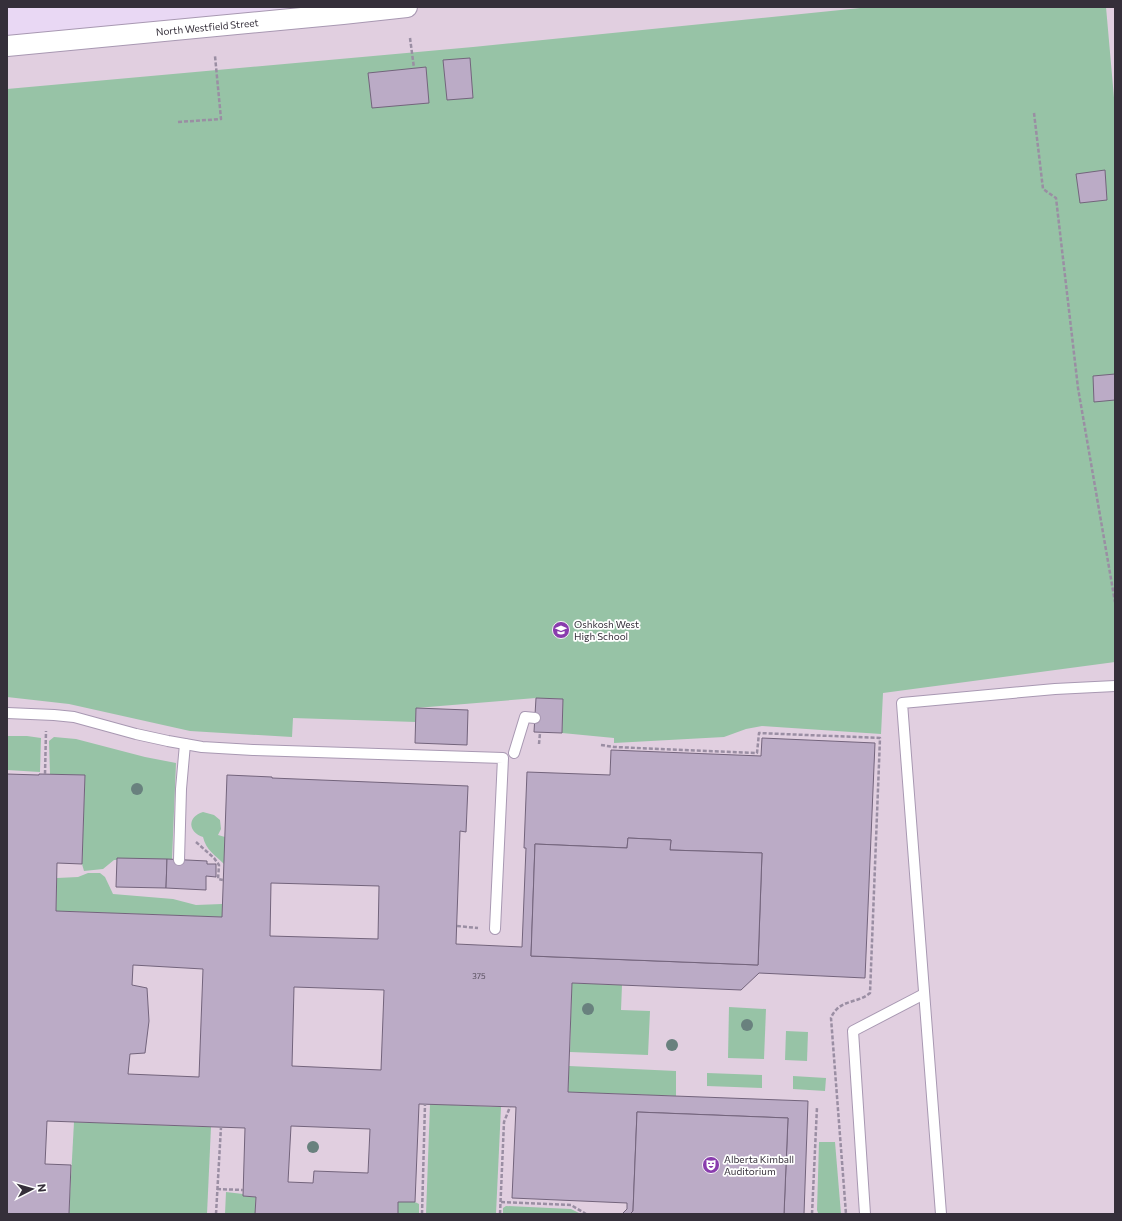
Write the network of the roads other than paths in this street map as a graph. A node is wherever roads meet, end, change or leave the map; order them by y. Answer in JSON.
{"nodes":[{"id":1,"x":407,"y":7,"type":"edge"},
{"id":2,"x":7,"y":46,"type":"edge"},
{"id":3,"x":1115,"y":686,"type":"edge"},
{"id":4,"x":7,"y":713,"type":"edge"},
{"id":5,"x":535,"y":718,"type":"dead end"},
{"id":6,"x":185,"y":744,"type":"junction"},
{"id":7,"x":514,"y":753,"type":"dead end"},
{"id":8,"x":179,"y":860,"type":"dead end"},
{"id":9,"x":495,"y":929,"type":"road end"},
{"id":10,"x":924,"y":994,"type":"junction"},
{"id":11,"x":865,"y":1214,"type":"edge"},
{"id":12,"x":941,"y":1214,"type":"edge"}],
"edges":[{"from":1,"to":2,"type":"street","name":"North Westfield Street"},
{"from":3,"to":10,"type":"lane"},
{"from":4,"to":6,"type":"lane"},
{"from":5,"to":7,"type":"lane"},
{"from":6,"to":8,"type":"lane"},
{"from":6,"to":9,"type":"lane"},
{"from":10,"to":11,"type":"lane"},
{"from":10,"to":12,"type":"lane"}]}
